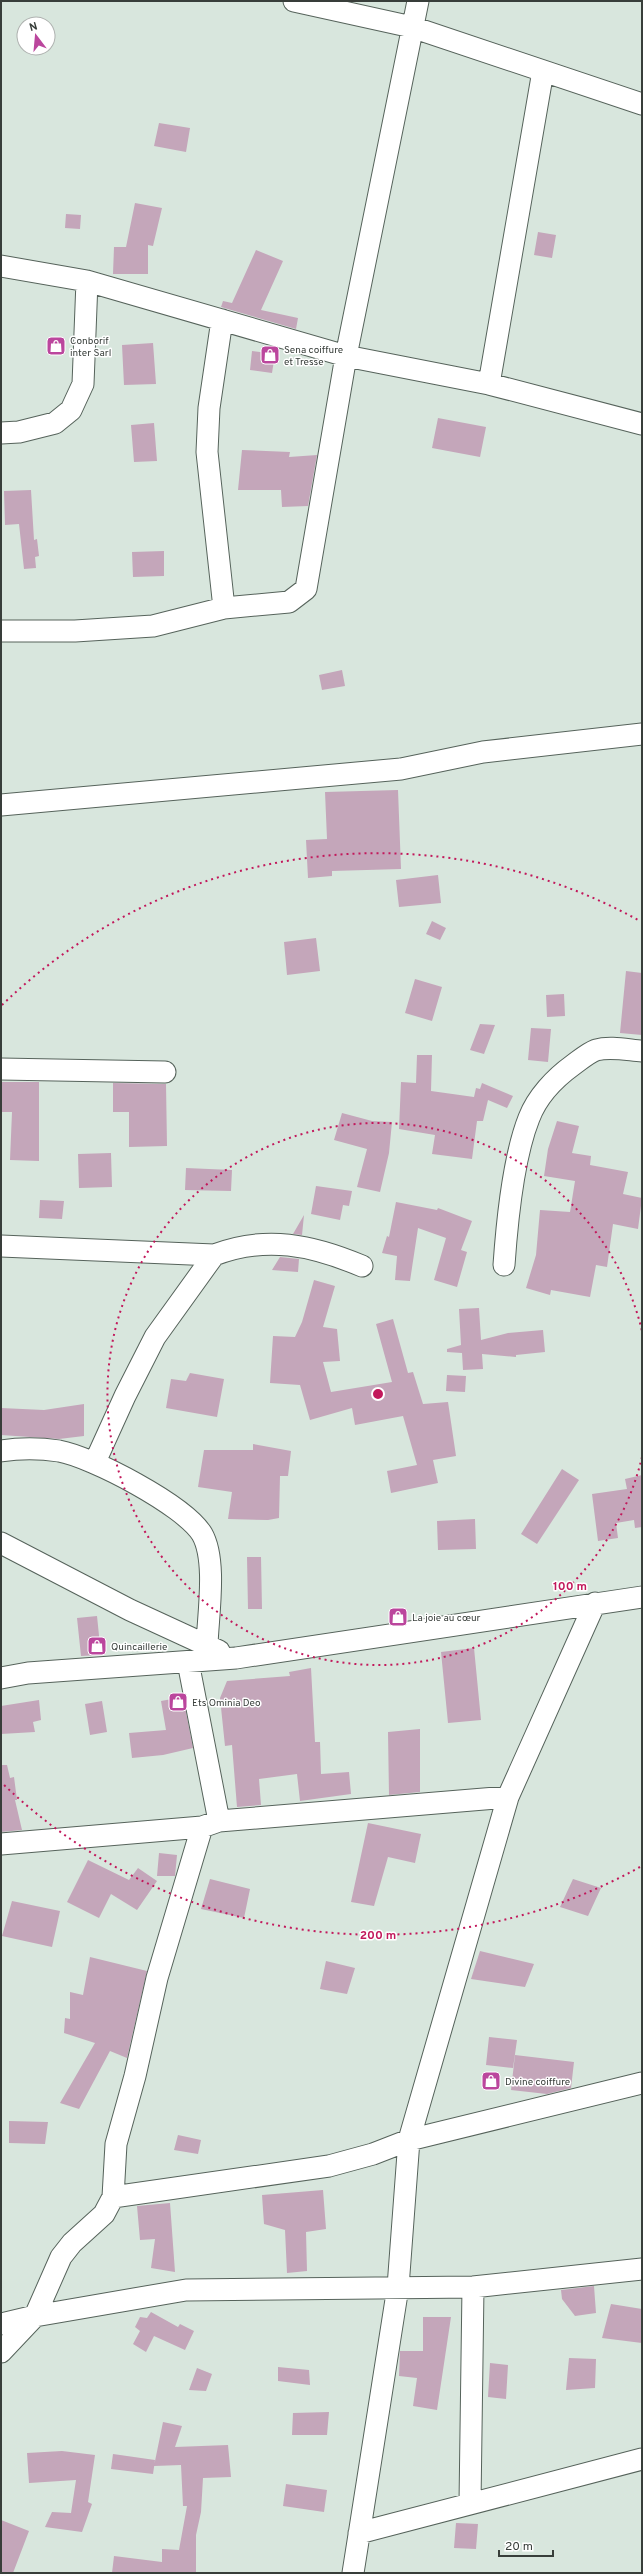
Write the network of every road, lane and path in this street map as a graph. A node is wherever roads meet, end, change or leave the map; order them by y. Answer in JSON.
{"nodes":[{"id":1,"x":294,"y":1,"type":"edge"},
{"id":2,"x":418,"y":1,"type":"edge"},
{"id":3,"x":412,"y":27,"type":"junction"},
{"id":4,"x":543,"y":71,"type":"junction"},
{"id":5,"x":642,"y":104,"type":"edge"},
{"id":6,"x":1,"y":266,"type":"edge"},
{"id":7,"x":87,"y":282,"type":"junction"},
{"id":8,"x":222,"y":320,"type":"junction"},
{"id":9,"x":346,"y":356,"type":"junction"},
{"id":10,"x":489,"y":384,"type":"junction"},
{"id":11,"x":642,"y":424,"type":"edge"},
{"id":12,"x":1,"y":433,"type":"edge"},
{"id":13,"x":224,"y":608,"type":"junction"},
{"id":14,"x":1,"y":632,"type":"edge"},
{"id":15,"x":642,"y":734,"type":"edge"},
{"id":16,"x":1,"y":805,"type":"edge"},
{"id":17,"x":642,"y":1051,"type":"edge"},
{"id":18,"x":1,"y":1069,"type":"edge"},
{"id":19,"x":165,"y":1072,"type":"dead end"},
{"id":20,"x":1,"y":1246,"type":"edge"},
{"id":21,"x":214,"y":1255,"type":"junction"},
{"id":22,"x":504,"y":1265,"type":"dead end"},
{"id":23,"x":362,"y":1266,"type":"dead end"},
{"id":24,"x":1,"y":1450,"type":"edge"},
{"id":25,"x":95,"y":1462,"type":"junction"},
{"id":26,"x":1,"y":1544,"type":"edge"},
{"id":27,"x":642,"y":1597,"type":"edge"},
{"id":28,"x":595,"y":1603,"type":"junction"},
{"id":29,"x":207,"y":1645,"type":"junction"},
{"id":30,"x":236,"y":1658,"type":"junction"},
{"id":31,"x":188,"y":1662,"type":"junction"},
{"id":32,"x":1,"y":1678,"type":"edge"},
{"id":33,"x":508,"y":1797,"type":"junction"},
{"id":34,"x":211,"y":1824,"type":"junction"},
{"id":35,"x":1,"y":1844,"type":"edge"},
{"id":36,"x":642,"y":2083,"type":"edge"},
{"id":37,"x":409,"y":2140,"type":"junction"},
{"id":38,"x":113,"y":2196,"type":"junction"},
{"id":39,"x":642,"y":2268,"type":"edge"},
{"id":40,"x":398,"y":2287,"type":"junction"},
{"id":41,"x":473,"y":2287,"type":"junction"},
{"id":42,"x":35,"y":2316,"type":"junction"},
{"id":43,"x":1,"y":2324,"type":"edge"},
{"id":44,"x":1,"y":2352,"type":"edge"},
{"id":45,"x":642,"y":2459,"type":"edge"},
{"id":46,"x":470,"y":2503,"type":"junction"},
{"id":47,"x":359,"y":2533,"type":"junction"},
{"id":48,"x":353,"y":2573,"type":"edge"}],
"edges":[{"from":1,"to":3,"type":"street"},
{"from":2,"to":3,"type":"street"},
{"from":3,"to":4,"type":"street"},
{"from":3,"to":9,"type":"street"},
{"from":4,"to":5,"type":"street"},
{"from":4,"to":10,"type":"street"},
{"from":6,"to":7,"type":"street"},
{"from":7,"to":8,"type":"street"},
{"from":7,"to":12,"type":"street"},
{"from":8,"to":9,"type":"street"},
{"from":8,"to":13,"type":"street"},
{"from":9,"to":10,"type":"street"},
{"from":9,"to":13,"type":"street"},
{"from":10,"to":11,"type":"street"},
{"from":13,"to":14,"type":"street"},
{"from":15,"to":16,"type":"street"},
{"from":17,"to":22,"type":"street"},
{"from":18,"to":19,"type":"street"},
{"from":20,"to":21,"type":"street"},
{"from":21,"to":23,"type":"street"},
{"from":21,"to":25,"type":"street"},
{"from":24,"to":25,"type":"street"},
{"from":25,"to":29,"type":"street"},
{"from":26,"to":29,"type":"street"},
{"from":27,"to":28,"type":"street"},
{"from":28,"to":30,"type":"street"},
{"from":28,"to":33,"type":"street"},
{"from":29,"to":30,"type":"street"},
{"from":30,"to":31,"type":"street"},
{"from":31,"to":32,"type":"street"},
{"from":31,"to":34,"type":"street"},
{"from":33,"to":34,"type":"street"},
{"from":33,"to":37,"type":"street"},
{"from":34,"to":35,"type":"street"},
{"from":34,"to":38,"type":"street"},
{"from":36,"to":37,"type":"street"},
{"from":37,"to":38,"type":"street"},
{"from":37,"to":40,"type":"street"},
{"from":38,"to":42,"type":"street"},
{"from":39,"to":41,"type":"street"},
{"from":40,"to":41,"type":"street"},
{"from":40,"to":42,"type":"street"},
{"from":40,"to":47,"type":"street"},
{"from":41,"to":46,"type":"street"},
{"from":42,"to":43,"type":"street"},
{"from":42,"to":44,"type":"street"},
{"from":45,"to":46,"type":"street"},
{"from":46,"to":47,"type":"street"},
{"from":47,"to":48,"type":"street"}]}
